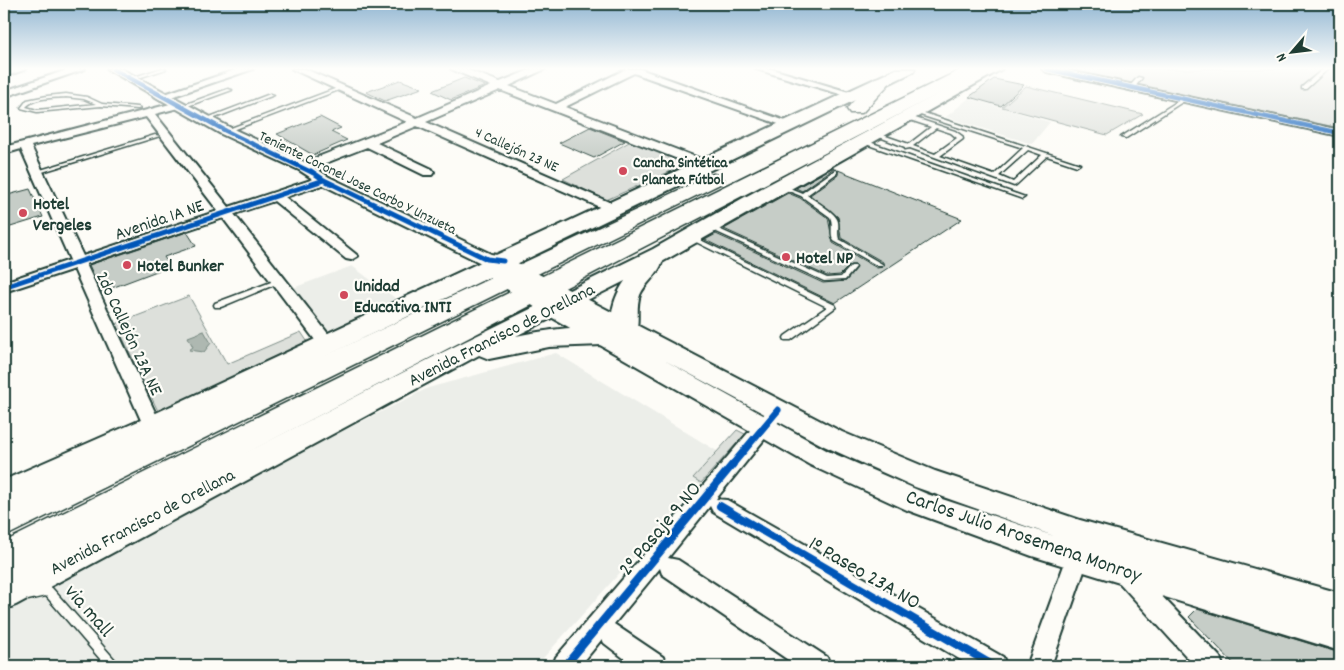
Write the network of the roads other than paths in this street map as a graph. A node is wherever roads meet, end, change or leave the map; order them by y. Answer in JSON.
{"nodes":[{"id":1,"x":35,"y":100,"type":"edge"},
{"id":2,"x":95,"y":100,"type":"edge"},
{"id":3,"x":169,"y":100,"type":"edge"},
{"id":4,"x":176,"y":100,"type":"edge"},
{"id":5,"x":180,"y":100,"type":"edge"},
{"id":6,"x":258,"y":100,"type":"edge"},
{"id":7,"x":309,"y":100,"type":"edge"},
{"id":8,"x":371,"y":100,"type":"edge"},
{"id":9,"x":467,"y":100,"type":"edge"},
{"id":10,"x":539,"y":100,"type":"edge"},
{"id":11,"x":573,"y":100,"type":"edge"},
{"id":12,"x":722,"y":100,"type":"edge"},
{"id":13,"x":850,"y":100,"type":"edge"},
{"id":14,"x":859,"y":100,"type":"edge"},
{"id":15,"x":918,"y":100,"type":"edge"},
{"id":16,"x":938,"y":100,"type":"edge"},
{"id":17,"x":1184,"y":100,"type":"edge"},
{"id":18,"x":1192,"y":100,"type":"edge"},
{"id":19,"x":172,"y":102,"type":"junction"},
{"id":20,"x":855,"y":102,"type":"junction"},
{"id":21,"x":102,"y":105,"type":"junction"},
{"id":22,"x":558,"y":108,"type":"junction"},
{"id":23,"x":144,"y":111,"type":"junction"},
{"id":24,"x":911,"y":115,"type":"junction"},
{"id":25,"x":205,"y":120,"type":"junction"},
{"id":26,"x":419,"y":121,"type":"junction"},
{"id":27,"x":948,"y":122,"type":"junction"},
{"id":28,"x":791,"y":124,"type":"junction"},
{"id":29,"x":935,"y":126,"type":"junction"},
{"id":30,"x":226,"y":131,"type":"junction"},
{"id":31,"x":953,"y":132,"type":"junction"},
{"id":32,"x":1340,"y":133,"type":"edge"},
{"id":33,"x":157,"y":136,"type":"dead end"},
{"id":34,"x":1124,"y":137,"type":"dead end"},
{"id":35,"x":869,"y":138,"type":"junction"},
{"id":36,"x":4,"y":142,"type":"edge"},
{"id":37,"x":368,"y":143,"type":"junction"},
{"id":38,"x":25,"y":145,"type":"junction"},
{"id":39,"x":909,"y":147,"type":"junction"},
{"id":40,"x":1027,"y":148,"type":"junction"},
{"id":41,"x":4,"y":150,"type":"edge"},
{"id":42,"x":899,"y":154,"type":"junction"},
{"id":43,"x":1046,"y":154,"type":"junction"},
{"id":44,"x":936,"y":156,"type":"junction"},
{"id":45,"x":1077,"y":164,"type":"dead end"},
{"id":46,"x":705,"y":165,"type":"junction"},
{"id":47,"x":304,"y":167,"type":"junction"},
{"id":48,"x":37,"y":172,"type":"junction"},
{"id":49,"x":428,"y":172,"type":"dead end"},
{"id":50,"x":835,"y":172,"type":"dead end"},
{"id":51,"x":995,"y":177,"type":"junction"},
{"id":52,"x":324,"y":180,"type":"junction"},
{"id":53,"x":780,"y":186,"type":"junction"},
{"id":54,"x":803,"y":195,"type":"junction"},
{"id":55,"x":276,"y":196,"type":"junction"},
{"id":56,"x":1022,"y":197,"type":"dead end"},
{"id":57,"x":750,"y":202,"type":"junction"},
{"id":58,"x":613,"y":209,"type":"junction"},
{"id":59,"x":225,"y":212,"type":"junction"},
{"id":60,"x":708,"y":226,"type":"junction"},
{"id":61,"x":682,"y":229,"type":"junction"},
{"id":62,"x":661,"y":254,"type":"junction"},
{"id":63,"x":351,"y":256,"type":"dead end"},
{"id":64,"x":77,"y":262,"type":"junction"},
{"id":65,"x":880,"y":265,"type":"dead end"},
{"id":66,"x":853,"y":266,"type":"dead end"},
{"id":67,"x":279,"y":281,"type":"junction"},
{"id":68,"x":523,"y":281,"type":"junction"},
{"id":69,"x":4,"y":287,"type":"edge"},
{"id":70,"x":218,"y":305,"type":"dead end"},
{"id":71,"x":614,"y":333,"type":"junction"},
{"id":72,"x":788,"y":338,"type":"dead end"},
{"id":73,"x":327,"y":344,"type":"junction"},
{"id":74,"x":448,"y":360,"type":"junction"},
{"id":75,"x":771,"y":418,"type":"junction"},
{"id":76,"x":153,"y":427,"type":"junction"},
{"id":77,"x":4,"y":494,"type":"edge"},
{"id":78,"x":720,"y":506,"type":"dead end"},
{"id":79,"x":4,"y":522,"type":"edge"},
{"id":80,"x":1079,"y":545,"type":"junction"},
{"id":81,"x":1120,"y":557,"type":"junction"},
{"id":82,"x":4,"y":560,"type":"edge"},
{"id":83,"x":670,"y":567,"type":"dead end"},
{"id":84,"x":4,"y":594,"type":"edge"},
{"id":85,"x":4,"y":600,"type":"edge"},
{"id":86,"x":1340,"y":608,"type":"edge"},
{"id":87,"x":612,"y":635,"type":"dead end"},
{"id":88,"x":1340,"y":635,"type":"edge"},
{"id":89,"x":113,"y":666,"type":"edge"},
{"id":90,"x":565,"y":666,"type":"edge"},
{"id":91,"x":654,"y":666,"type":"edge"},
{"id":92,"x":818,"y":666,"type":"edge"},
{"id":93,"x":994,"y":666,"type":"edge"},
{"id":94,"x":1039,"y":666,"type":"edge"},
{"id":95,"x":1211,"y":666,"type":"edge"}],
"edges":[{"from":1,"to":21,"type":"lane"},
{"from":2,"to":21,"type":"lane"},
{"from":3,"to":19,"type":"street","name":"Teniente Coronel Jose Carbo Y Unzueta"},
{"from":4,"to":19,"type":"street"},
{"from":5,"to":19,"type":"lane"},
{"from":6,"to":25,"type":"lane"},
{"from":7,"to":30,"type":"lane"},
{"from":8,"to":26,"type":"street","name":"4 Callejón 23 NE"},
{"from":9,"to":26,"type":"street"},
{"from":10,"to":22,"type":"street"},
{"from":11,"to":22,"type":"street"},
{"from":12,"to":28,"type":"street"},
{"from":13,"to":20,"type":"street"},
{"from":14,"to":20,"type":"highway","name":"Avenida Francisco de Orellana"},
{"from":15,"to":61,"type":"highway","name":"Avenida Francisco de Orellana"},
{"from":16,"to":24,"type":"main road","name":"Avenida Francisco de Orellana"},
{"from":17,"to":34,"type":"lane"},
{"from":18,"to":32,"type":"street"},
{"from":19,"to":23,"type":"street"},
{"from":19,"to":25,"type":"street","name":"Teniente Coronel Jose Carbo Y Unzueta"},
{"from":20,"to":28,"type":"main road","name":"Avenida Francisco de Orellana"},
{"from":20,"to":68,"type":"highway","name":"Avenida Francisco de Orellana"},
{"from":21,"to":23,"type":"lane"},
{"from":22,"to":46,"type":"street"},
{"from":23,"to":36,"type":"street"},
{"from":23,"to":38,"type":"street"},
{"from":23,"to":59,"type":"street"},
{"from":24,"to":27,"type":"lane"},
{"from":24,"to":29,"type":"lane"},
{"from":24,"to":35,"type":"main road","name":"Avenida Francisco de Orellana"},
{"from":25,"to":30,"type":"street","name":"Teniente Coronel Jose Carbo Y Unzueta"},
{"from":26,"to":37,"type":"street"},
{"from":26,"to":58,"type":"street","name":"4 Callejón 23 NE"},
{"from":27,"to":31,"type":"lane"},
{"from":27,"to":40,"type":"lane"},
{"from":28,"to":46,"type":"main road","name":"Avenida Francisco de Orellana"},
{"from":29,"to":31,"type":"lane"},
{"from":29,"to":39,"type":"lane"},
{"from":30,"to":47,"type":"street","name":"Teniente Coronel Jose Carbo Y Unzueta"},
{"from":31,"to":44,"type":"lane"},
{"from":33,"to":48,"type":"lane"},
{"from":35,"to":39,"type":"lane"},
{"from":35,"to":42,"type":"lane"},
{"from":35,"to":53,"type":"main road","name":"Avenida Francisco de Orellana"},
{"from":37,"to":47,"type":"street"},
{"from":37,"to":49,"type":"street"},
{"from":38,"to":41,"type":"street"},
{"from":38,"to":48,"type":"street","name":"2do Callejón 23A NE"},
{"from":39,"to":42,"type":"lane"},
{"from":39,"to":44,"type":"lane"},
{"from":40,"to":43,"type":"lane"},
{"from":40,"to":51,"type":"lane"},
{"from":42,"to":56,"type":"lane"},
{"from":43,"to":45,"type":"lane"},
{"from":43,"to":51,"type":"lane"},
{"from":44,"to":51,"type":"lane"},
{"from":46,"to":58,"type":"main road","name":"Avenida Francisco de Orellana"},
{"from":47,"to":52,"type":"street","name":"Teniente Coronel Jose Carbo Y Unzueta"},
{"from":48,"to":64,"type":"street","name":"2do Callejón 23A NE"},
{"from":50,"to":54,"type":"lane"},
{"from":52,"to":55,"type":"street","name":"Avenida 1A NE"},
{"from":52,"to":68,"type":"street","name":"Teniente Coronel Jose Carbo Y Unzueta"},
{"from":53,"to":54,"type":"lane"},
{"from":53,"to":57,"type":"main road","name":"Avenida Francisco de Orellana"},
{"from":54,"to":65,"type":"lane"},
{"from":55,"to":59,"type":"street","name":"Avenida 1A NE"},
{"from":55,"to":63,"type":"street"},
{"from":57,"to":60,"type":"main road","name":"Avenida Francisco de Orellana"},
{"from":57,"to":61,"type":"highway"},
{"from":58,"to":68,"type":"main road","name":"Avenida Francisco de Orellana"},
{"from":59,"to":64,"type":"street","name":"Avenida 1A NE"},
{"from":59,"to":67,"type":"street"},
{"from":60,"to":61,"type":"main road","name":"Avenida Francisco de Orellana"},
{"from":60,"to":66,"type":"lane"},
{"from":61,"to":62,"type":"main road","name":"Avenida Francisco de Orellana"},
{"from":61,"to":68,"type":"highway","name":"Avenida Francisco de Orellana"},
{"from":61,"to":72,"type":"lane"},
{"from":62,"to":68,"type":"main road","name":"Avenida Francisco de Orellana"},
{"from":62,"to":71,"type":"main road"},
{"from":64,"to":69,"type":"street","name":"Avenida 1A NE"},
{"from":64,"to":76,"type":"street","name":"2do Callejón 23A NE"},
{"from":67,"to":70,"type":"lane"},
{"from":67,"to":73,"type":"street"},
{"from":68,"to":71,"type":"main road","name":"Carlos Julio Arosemena Monroy"},
{"from":68,"to":73,"type":"main road","name":"Avenida Francisco de Orellana"},
{"from":68,"to":74,"type":"main road","name":"Avenida Francisco de Orellana"},
{"from":68,"to":79,"type":"highway","name":"Avenida Francisco de Orellana"},
{"from":68,"to":82,"type":"highway","name":"Avenida Francisco de Orellana"},
{"from":71,"to":74,"type":"main road"},
{"from":71,"to":75,"type":"main road","name":"Carlos Julio Arosemena Monroy"},
{"from":73,"to":76,"type":"main road","name":"Avenida Francisco de Orellana"},
{"from":74,"to":84,"type":"main road","name":"Avenida Francisco de Orellana"},
{"from":75,"to":80,"type":"main road","name":"Carlos Julio Arosemena Monroy"},
{"from":75,"to":90,"type":"street","name":"2° Pasaje 9 NO"},
{"from":76,"to":77,"type":"main road","name":"Avenida Francisco de Orellana"},
{"from":78,"to":93,"type":"street","name":"1° Paseo 23A NO"},
{"from":80,"to":81,"type":"main road","name":"Carlos Julio Arosemena Monroy"},
{"from":80,"to":94,"type":"street"},
{"from":81,"to":86,"type":"main road","name":"Carlos Julio Arosemena Monroy"},
{"from":81,"to":88,"type":"main road","name":"Carlos Julio Arosemena Monroy"},
{"from":81,"to":95,"type":"street"},
{"from":83,"to":92,"type":"street"},
{"from":85,"to":89,"type":"lane","name":"via mall"},
{"from":87,"to":91,"type":"street"}]}
